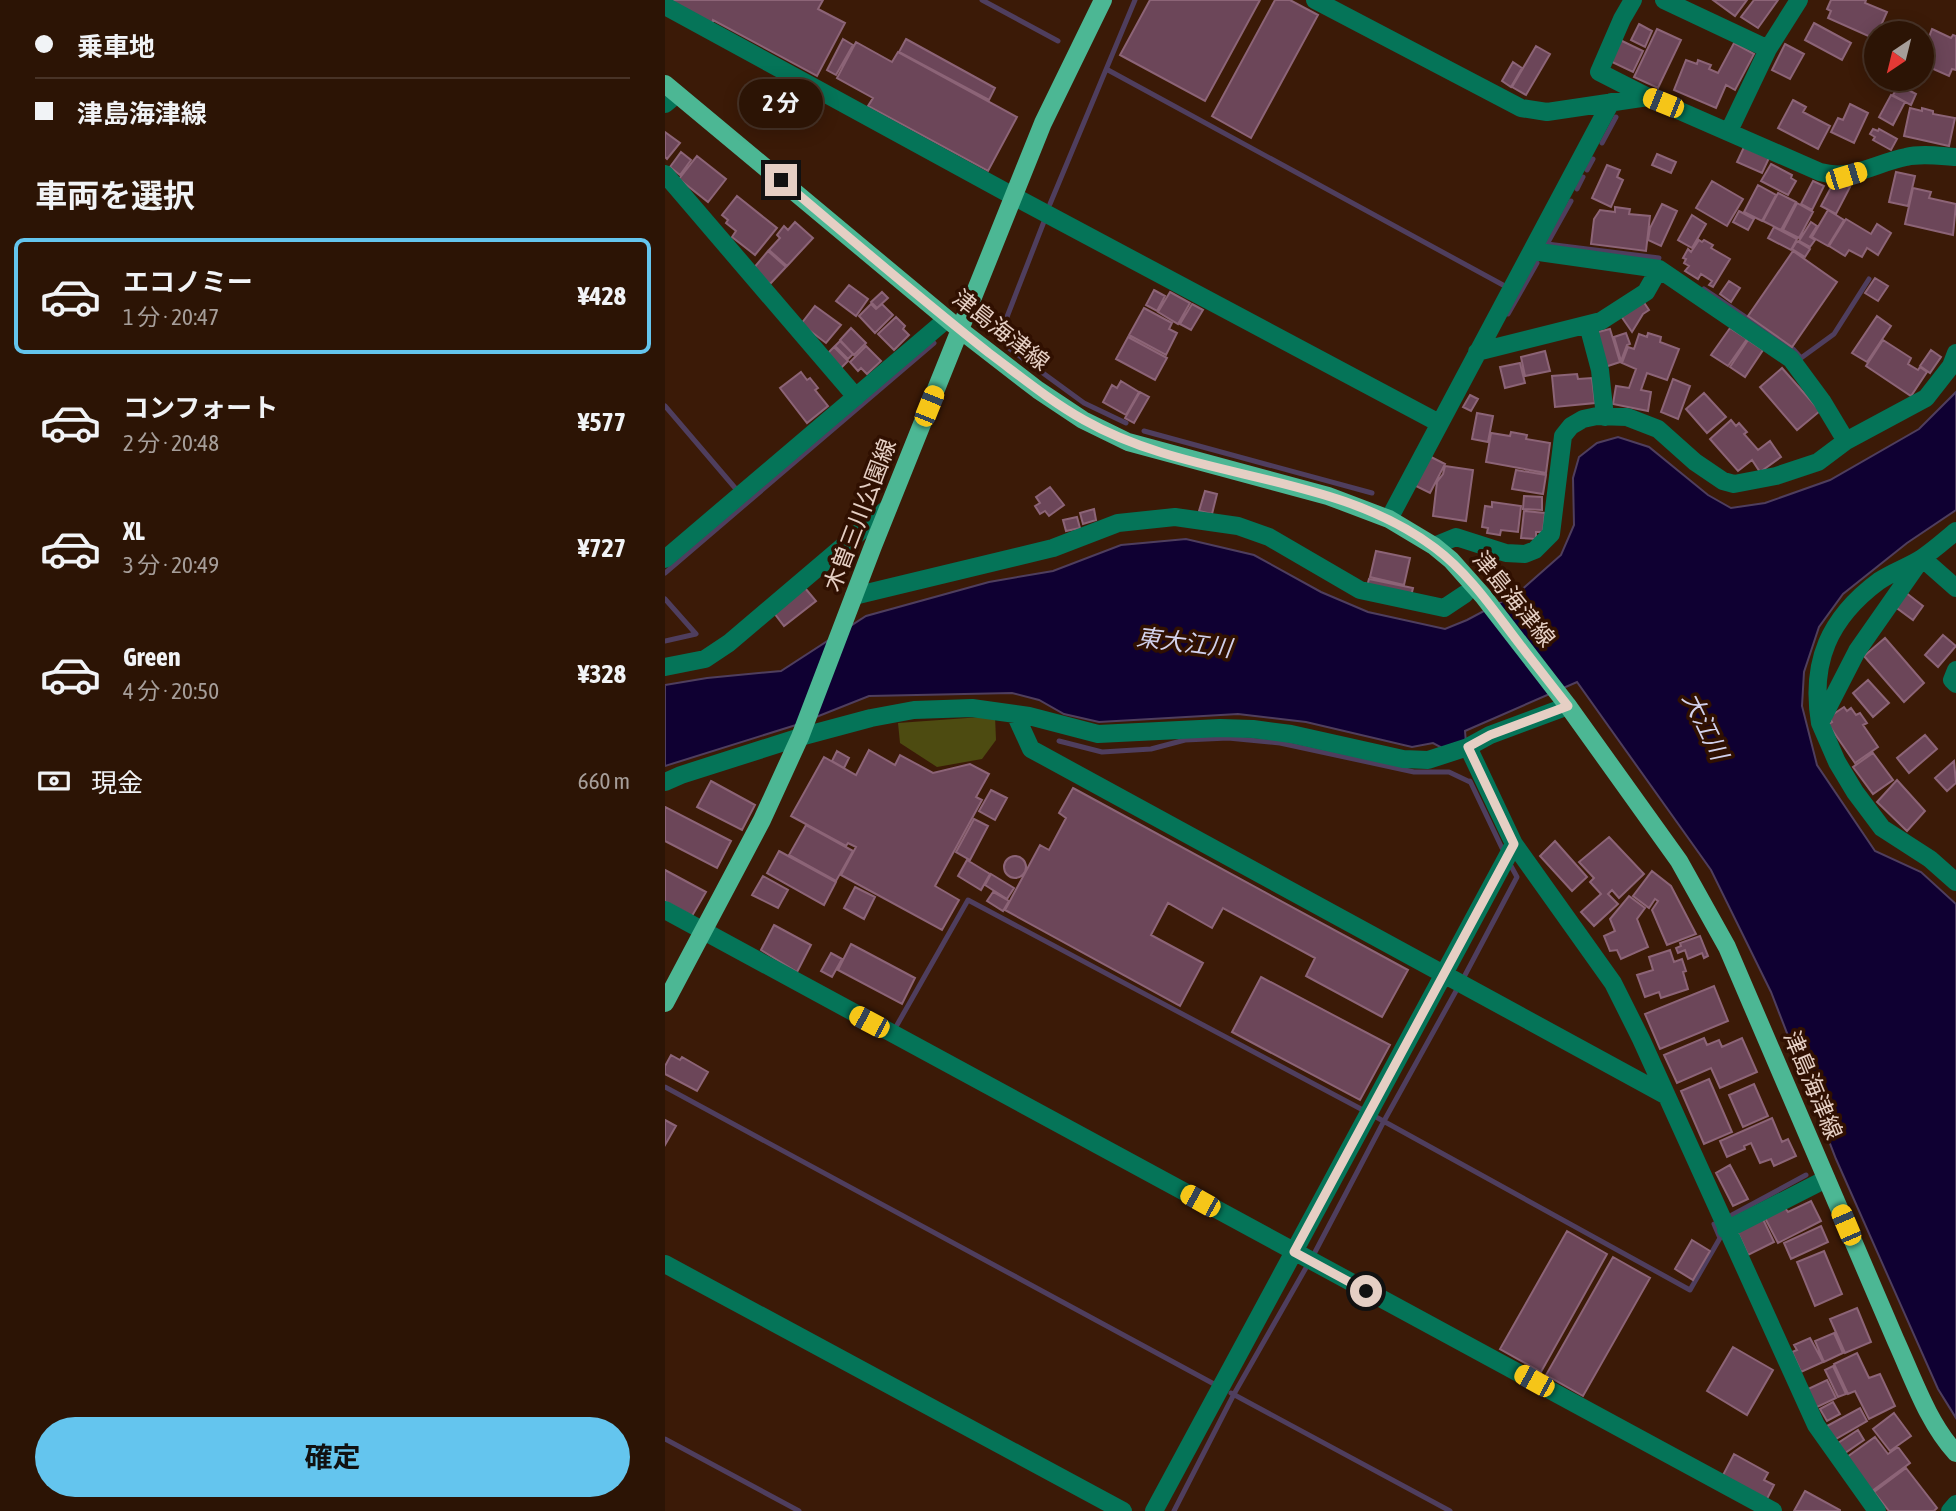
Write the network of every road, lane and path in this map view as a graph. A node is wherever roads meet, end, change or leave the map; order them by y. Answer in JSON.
{"nodes":[{"id":1,"x":1103,"y":0,"type":"edge"},
{"id":2,"x":1315,"y":0,"type":"edge"},
{"id":3,"x":1633,"y":0,"type":"edge"},
{"id":4,"x":1664,"y":0,"type":"edge"},
{"id":5,"x":1799,"y":0,"type":"edge"},
{"id":6,"x":665,"y":6,"type":"edge"},
{"id":7,"x":1768,"y":49,"type":"junction"},
{"id":8,"x":669,"y":94,"type":"edge"},
{"id":9,"x":1649,"y":97,"type":"junction"},
{"id":10,"x":1611,"y":102,"type":"junction"},
{"id":11,"x":1729,"y":131,"type":"junction"},
{"id":12,"x":1956,"y":156,"type":"edge"},
{"id":13,"x":665,"y":174,"type":"edge"},
{"id":14,"x":1013,"y":196,"type":"junction"},
{"id":15,"x":1532,"y":251,"type":"junction"},
{"id":16,"x":1659,"y":269,"type":"junction"},
{"id":17,"x":953,"y":324,"type":"junction"},
{"id":18,"x":1588,"y":325,"type":"junction"},
{"id":19,"x":1477,"y":352,"type":"junction"},
{"id":20,"x":1956,"y":353,"type":"edge"},
{"id":21,"x":856,"y":397,"type":"junction"},
{"id":22,"x":1605,"y":417,"type":"junction"},
{"id":23,"x":1439,"y":423,"type":"junction"},
{"id":24,"x":1846,"y":441,"type":"junction"},
{"id":25,"x":888,"y":508,"type":"junction"},
{"id":26,"x":1388,"y":519,"type":"junction"},
{"id":27,"x":1956,"y":531,"type":"edge"},
{"id":28,"x":1434,"y":546,"type":"junction"},
{"id":29,"x":1921,"y":558,"type":"junction"},
{"id":30,"x":665,"y":559,"type":"edge"},
{"id":31,"x":1956,"y":588,"type":"edge"},
{"id":32,"x":1474,"y":595,"type":"junction"},
{"id":33,"x":851,"y":603,"type":"junction"},
{"id":34,"x":665,"y":667,"type":"edge"},
{"id":35,"x":1956,"y":670,"type":"edge"},
{"id":36,"x":1956,"y":684,"type":"edge"},
{"id":37,"x":1564,"y":701,"type":"junction"},
{"id":38,"x":1015,"y":714,"type":"junction"},
{"id":39,"x":1820,"y":723,"type":"junction"},
{"id":40,"x":800,"y":737,"type":"junction"},
{"id":41,"x":1468,"y":747,"type":"junction"},
{"id":42,"x":665,"y":782,"type":"edge"},
{"id":43,"x":1514,"y":844,"type":"junction"},
{"id":44,"x":1956,"y":882,"type":"edge"},
{"id":45,"x":665,"y":910,"type":"edge"},
{"id":46,"x":703,"y":932,"type":"junction"},
{"id":47,"x":1444,"y":974,"type":"junction"},
{"id":48,"x":665,"y":1003,"type":"edge"},
{"id":49,"x":1667,"y":1096,"type":"junction"},
{"id":50,"x":1826,"y":1179,"type":"junction"},
{"id":51,"x":1726,"y":1230,"type":"junction"},
{"id":52,"x":1294,"y":1252,"type":"junction"},
{"id":53,"x":665,"y":1264,"type":"edge"},
{"id":54,"x":1956,"y":1453,"type":"edge"},
{"id":55,"x":1956,"y":1504,"type":"edge"},
{"id":56,"x":1123,"y":1511,"type":"edge"},
{"id":57,"x":1154,"y":1511,"type":"edge"},
{"id":58,"x":1773,"y":1511,"type":"edge"},
{"id":59,"x":1877,"y":1511,"type":"edge"},
{"id":60,"x":1950,"y":1511,"type":"edge"}],
"edges":[{"from":1,"to":14,"type":"main road","name":"木曽三川公園線"},
{"from":2,"to":10,"type":"street"},
{"from":3,"to":9,"type":"street"},
{"from":4,"to":7,"type":"street"},
{"from":5,"to":7,"type":"street"},
{"from":6,"to":14,"type":"street"},
{"from":7,"to":11,"type":"street"},
{"from":8,"to":17,"type":"main road","name":"津島海津線"},
{"from":9,"to":10,"type":"street"},
{"from":9,"to":11,"type":"street"},
{"from":10,"to":15,"type":"street"},
{"from":11,"to":12,"type":"street"},
{"from":13,"to":21,"type":"street"},
{"from":14,"to":17,"type":"main road","name":"木曽三川公園線"},
{"from":14,"to":23,"type":"street"},
{"from":15,"to":16,"type":"street"},
{"from":15,"to":19,"type":"street"},
{"from":16,"to":18,"type":"street"},
{"from":16,"to":24,"type":"street"},
{"from":17,"to":21,"type":"street"},
{"from":17,"to":25,"type":"main road","name":"木曽三川公園線"},
{"from":17,"to":26,"type":"main road","name":"津島海津線"},
{"from":18,"to":19,"type":"street"},
{"from":18,"to":22,"type":"street"},
{"from":19,"to":23,"type":"street"},
{"from":20,"to":24,"type":"street"},
{"from":21,"to":30,"type":"street"},
{"from":22,"to":24,"type":"street"},
{"from":22,"to":28,"type":"street"},
{"from":23,"to":26,"type":"street"},
{"from":25,"to":33,"type":"main road","name":"木曽三川公園線"},
{"from":25,"to":34,"type":"street"},
{"from":26,"to":28,"type":"main road","name":"津島海津線"},
{"from":27,"to":29,"type":"street"},
{"from":28,"to":32,"type":"main road","name":"津島海津線"},
{"from":29,"to":31,"type":"street"},
{"from":29,"to":39,"type":"street"},
{"from":29,"to":39,"type":"street"},
{"from":32,"to":33,"type":"street"},
{"from":32,"to":37,"type":"main road","name":"津島海津線"},
{"from":33,"to":40,"type":"main road","name":"木曽三川公園線"},
{"from":35,"to":36,"type":"street"},
{"from":37,"to":41,"type":"street"},
{"from":37,"to":50,"type":"main road","name":"津島海津線"},
{"from":38,"to":40,"type":"street"},
{"from":38,"to":41,"type":"street"},
{"from":38,"to":47,"type":"street"},
{"from":39,"to":44,"type":"street"},
{"from":40,"to":42,"type":"street"},
{"from":40,"to":46,"type":"main road","name":"木曽三川公園線"},
{"from":41,"to":43,"type":"street"},
{"from":43,"to":47,"type":"street"},
{"from":43,"to":49,"type":"street"},
{"from":45,"to":46,"type":"street"},
{"from":46,"to":48,"type":"main road","name":"木曽三川公園線"},
{"from":46,"to":52,"type":"street"},
{"from":47,"to":49,"type":"street"},
{"from":47,"to":52,"type":"street"},
{"from":49,"to":51,"type":"street"},
{"from":50,"to":51,"type":"street"},
{"from":50,"to":54,"type":"main road","name":"津島海津線"},
{"from":51,"to":59,"type":"street"},
{"from":52,"to":57,"type":"street"},
{"from":52,"to":58,"type":"street"},
{"from":53,"to":56,"type":"street"},
{"from":55,"to":60,"type":"street"}]}
